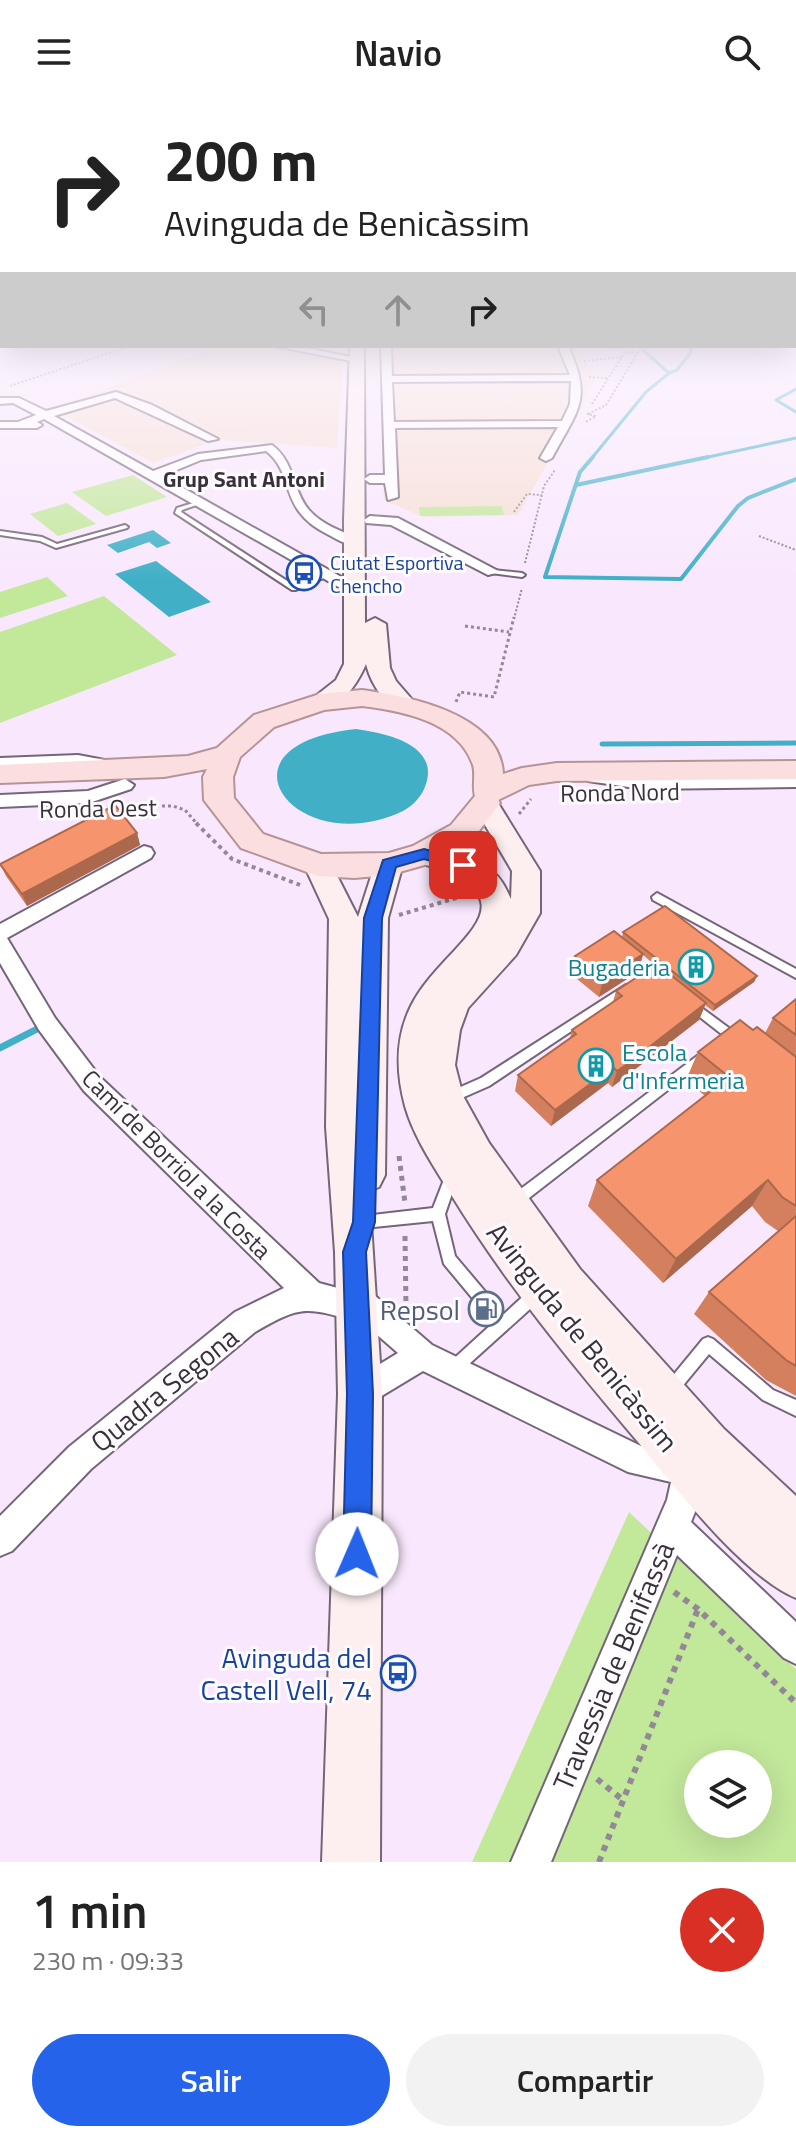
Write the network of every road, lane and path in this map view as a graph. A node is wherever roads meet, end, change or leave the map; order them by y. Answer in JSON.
{"nodes":[{"id":1,"x":45,"y":415,"type":"joint"},
{"id":2,"x":164,"y":415,"type":"edge"},
{"id":3,"x":359,"y":415,"type":"edge"},
{"id":4,"x":366,"y":415,"type":"edge"},
{"id":5,"x":389,"y":415,"type":"edge"},
{"id":6,"x":568,"y":415,"type":"edge"},
{"id":7,"x":592,"y":415,"type":"edge"},
{"id":8,"x":19,"y":424,"type":"junction"},
{"id":9,"x":563,"y":424,"type":"junction"},
{"id":10,"x":389,"y":425,"type":"junction"},
{"id":11,"x":0,"y":427,"type":"edge"},
{"id":12,"x":70,"y":429,"type":"junction"},
{"id":13,"x":580,"y":432,"type":"dead end"},
{"id":14,"x":546,"y":458,"type":"dead end"},
{"id":15,"x":280,"y":460,"type":"junction"},
{"id":16,"x":265,"y":462,"type":"dead end"},
{"id":17,"x":556,"y":468,"type":"dead end"},
{"id":18,"x":204,"y":470,"type":"dead end"},
{"id":19,"x":152,"y":473,"type":"junction"},
{"id":20,"x":370,"y":479,"type":"junction"},
{"id":21,"x":391,"y":479,"type":"junction"},
{"id":22,"x":542,"y":495,"type":"junction"},
{"id":23,"x":392,"y":497,"type":"dead end"},
{"id":24,"x":202,"y":502,"type":"junction"},
{"id":25,"x":514,"y":512,"type":"dead end"},
{"id":26,"x":370,"y":520,"type":"junction"},
{"id":27,"x":125,"y":527,"type":"dead end"},
{"id":28,"x":0,"y":533,"type":"edge"},
{"id":29,"x":759,"y":536,"type":"dead end"},
{"id":30,"x":354,"y":542,"type":"junction"},
{"id":31,"x":796,"y":550,"type":"edge"},
{"id":32,"x":493,"y":572,"type":"joint"},
{"id":33,"x":522,"y":575,"type":"junction"},
{"id":34,"x":325,"y":576,"type":"junction"},
{"id":35,"x":367,"y":594,"type":"junction"},
{"id":36,"x":465,"y":626,"type":"dead end"},
{"id":37,"x":509,"y":632,"type":"junction"},
{"id":38,"x":460,"y":692,"type":"dead end"},
{"id":39,"x":320,"y":702,"type":"junction"},
{"id":40,"x":403,"y":703,"type":"junction"},
{"id":41,"x":479,"y":747,"type":"junction"},
{"id":42,"x":227,"y":754,"type":"junction"},
{"id":43,"x":796,"y":755,"type":"edge"},
{"id":44,"x":0,"y":763,"type":"edge"},
{"id":45,"x":796,"y":770,"type":"edge"},
{"id":46,"x":0,"y":774,"type":"edge"},
{"id":47,"x":796,"y":781,"type":"edge"},
{"id":48,"x":550,"y":783,"type":"junction"},
{"id":49,"x":122,"y":787,"type":"junction"},
{"id":50,"x":0,"y":790,"type":"edge"},
{"id":51,"x":486,"y":798,"type":"junction"},
{"id":52,"x":219,"y":800,"type":"junction"},
{"id":53,"x":0,"y":801,"type":"edge"},
{"id":54,"x":518,"y":827,"type":"dead end"},
{"id":55,"x":144,"y":853,"type":"dead end"},
{"id":56,"x":406,"y":859,"type":"junction"},
{"id":57,"x":311,"y":876,"type":"junction"},
{"id":58,"x":492,"y":885,"type":"junction"},
{"id":59,"x":657,"y":897,"type":"dead end"},
{"id":60,"x":373,"y":918,"type":"junction"},
{"id":61,"x":0,"y":933,"type":"edge"},
{"id":62,"x":0,"y":944,"type":"edge"},
{"id":63,"x":796,"y":974,"type":"edge"},
{"id":64,"x":638,"y":981,"type":"edge"},
{"id":65,"x":683,"y":997,"type":"edge"},
{"id":66,"x":730,"y":1035,"type":"junction"},
{"id":67,"x":755,"y":1039,"type":"edge"},
{"id":68,"x":446,"y":1098,"type":"junction"},
{"id":69,"x":455,"y":1168,"type":"junction"},
{"id":70,"x":510,"y":1205,"type":"junction"},
{"id":71,"x":438,"y":1214,"type":"junction"},
{"id":72,"x":360,"y":1237,"type":"junction"},
{"id":73,"x":539,"y":1292,"type":"junction"},
{"id":74,"x":311,"y":1295,"type":"junction"},
{"id":75,"x":355,"y":1302,"type":"junction"},
{"id":76,"x":503,"y":1324,"type":"junction"},
{"id":77,"x":422,"y":1355,"type":"junction"},
{"id":78,"x":452,"y":1370,"type":"junction"},
{"id":79,"x":360,"y":1394,"type":"junction"},
{"id":80,"x":665,"y":1397,"type":"junction"},
{"id":81,"x":796,"y":1408,"type":"edge"},
{"id":82,"x":690,"y":1469,"type":"junction"},
{"id":83,"x":672,"y":1527,"type":"junction"},
{"id":84,"x":796,"y":1529,"type":"edge"},
{"id":85,"x":0,"y":1539,"type":"edge"},
{"id":86,"x":796,"y":1573,"type":"edge"},
{"id":87,"x":796,"y":1646,"type":"edge"},
{"id":88,"x":796,"y":1703,"type":"edge"},
{"id":89,"x":351,"y":1862,"type":"edge"},
{"id":90,"x":531,"y":1862,"type":"edge"},
{"id":91,"x":599,"y":1862,"type":"edge"}],
"edges":[{"from":1,"to":8,"type":"street"},
{"from":1,"to":12,"type":"street"},
{"from":2,"to":19,"type":"street"},
{"from":3,"to":30,"type":"main road"},
{"from":4,"to":20,"type":"main road"},
{"from":5,"to":10,"type":"street"},
{"from":6,"to":9,"type":"street"},
{"from":7,"to":13,"type":"path"},
{"from":8,"to":11,"type":"street"},
{"from":8,"to":12,"type":"street"},
{"from":9,"to":10,"type":"street"},
{"from":9,"to":14,"type":"street"},
{"from":10,"to":21,"type":"street"},
{"from":12,"to":19,"type":"street"},
{"from":15,"to":16,"type":"street"},
{"from":15,"to":19,"type":"street"},
{"from":15,"to":30,"type":"street"},
{"from":17,"to":22,"type":"path"},
{"from":18,"to":19,"type":"street"},
{"from":19,"to":24,"type":"street"},
{"from":20,"to":21,"type":"street"},
{"from":20,"to":26,"type":"main road"},
{"from":21,"to":23,"type":"street"},
{"from":22,"to":25,"type":"path"},
{"from":22,"to":33,"type":"path"},
{"from":24,"to":34,"type":"street"},
{"from":24,"to":34,"type":"lane"},
{"from":26,"to":32,"type":"street"},
{"from":26,"to":35,"type":"main road"},
{"from":27,"to":28,"type":"lane"},
{"from":29,"to":31,"type":"path"},
{"from":30,"to":35,"type":"main road"},
{"from":32,"to":33,"type":"lane"},
{"from":33,"to":37,"type":"path"},
{"from":34,"to":35,"type":"street"},
{"from":35,"to":39,"type":"main road"},
{"from":35,"to":40,"type":"main road"},
{"from":36,"to":37,"type":"path"},
{"from":37,"to":38,"type":"path"},
{"from":39,"to":40,"type":"main road"},
{"from":39,"to":42,"type":"main road"},
{"from":40,"to":41,"type":"main road"},
{"from":41,"to":43,"type":"main road","name":"Ronda Nord"},
{"from":41,"to":51,"type":"main road"},
{"from":42,"to":49,"type":"main road","name":"Ronda Oest"},
{"from":42,"to":52,"type":"main road"},
{"from":44,"to":49,"type":"street","name":"Ronda Oest"},
{"from":45,"to":48,"type":"main road","name":"Ronda Nord"},
{"from":46,"to":49,"type":"main road","name":"Ronda Oest"},
{"from":47,"to":48,"type":"street","name":"Ronda Nord"},
{"from":48,"to":51,"type":"main road","name":"Ronda Nord"},
{"from":48,"to":54,"type":"path","name":"Ronda Nord"},
{"from":49,"to":50,"type":"main road","name":"Ronda Oest"},
{"from":49,"to":52,"type":"main road","name":"Ronda Oest"},
{"from":49,"to":53,"type":"street","name":"Ronda Oest"},
{"from":49,"to":57,"type":"path","name":"Ronda Oest"},
{"from":51,"to":56,"type":"main road"},
{"from":51,"to":68,"type":"main road","name":"Avinguda de Benicàssim"},
{"from":52,"to":57,"type":"main road"},
{"from":55,"to":61,"type":"street"},
{"from":56,"to":57,"type":"main road"},
{"from":56,"to":58,"type":"main road"},
{"from":56,"to":60,"type":"main road"},
{"from":57,"to":72,"type":"main road"},
{"from":58,"to":60,"type":"path"},
{"from":58,"to":69,"type":"main road","name":"Avinguda de Benicàssim"},
{"from":59,"to":63,"type":"lane"},
{"from":60,"to":72,"type":"main road"},
{"from":62,"to":74,"type":"street","name":"Camí de Borriol a la Costa"},
{"from":64,"to":68,"type":"lane"},
{"from":65,"to":66,"type":"lane"},
{"from":66,"to":67,"type":"lane"},
{"from":66,"to":70,"type":"lane"},
{"from":68,"to":70,"type":"main road","name":"Avinguda de Benicàssim"},
{"from":69,"to":71,"type":"lane"},
{"from":69,"to":73,"type":"main road","name":"Avinguda de Benicàssim"},
{"from":70,"to":80,"type":"main road","name":"Avinguda de Benicàssim"},
{"from":71,"to":72,"type":"lane"},
{"from":71,"to":76,"type":"lane"},
{"from":72,"to":75,"type":"main road"},
{"from":73,"to":76,"type":"lane"},
{"from":73,"to":82,"type":"main road","name":"Avinguda de Benicàssim"},
{"from":74,"to":75,"type":"street"},
{"from":74,"to":85,"type":"street","name":"Quadra Segona"},
{"from":75,"to":77,"type":"street"},
{"from":75,"to":79,"type":"main road"},
{"from":76,"to":78,"type":"lane"},
{"from":77,"to":78,"type":"street"},
{"from":77,"to":79,"type":"street"},
{"from":78,"to":82,"type":"street"},
{"from":79,"to":89,"type":"main road"},
{"from":80,"to":81,"type":"lane"},
{"from":80,"to":84,"type":"main road","name":"Avinguda de Benicàssim"},
{"from":82,"to":83,"type":"street","name":"Travessia de Benifassà"},
{"from":82,"to":86,"type":"main road","name":"Avinguda de Benicàssim"},
{"from":83,"to":87,"type":"street"},
{"from":83,"to":90,"type":"street","name":"Travessia de Benifassà"},
{"from":88,"to":91,"type":"path"}]}
